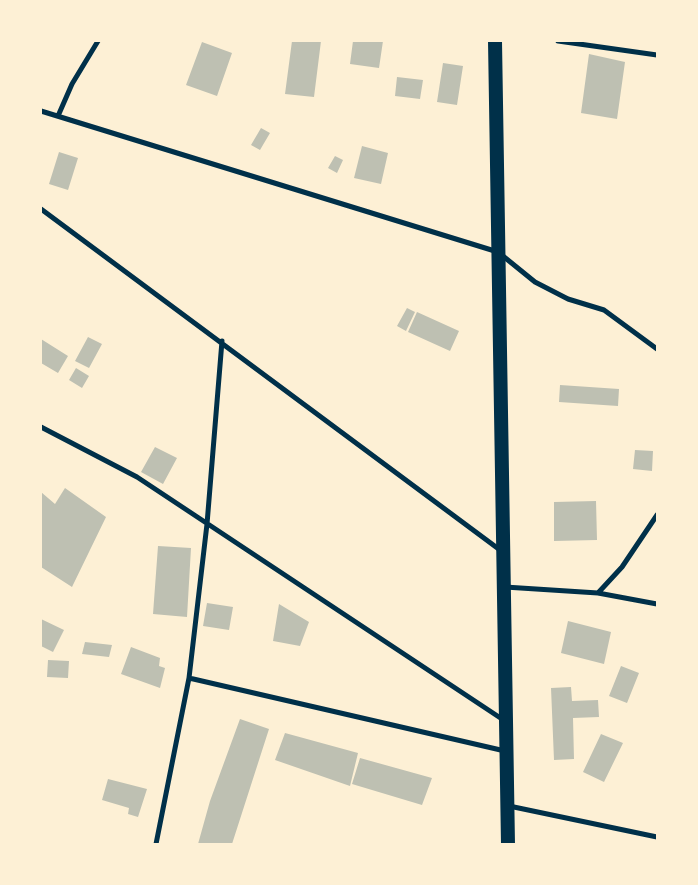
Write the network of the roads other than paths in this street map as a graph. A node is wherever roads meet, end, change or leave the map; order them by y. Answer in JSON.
{"nodes":[{"id":1,"x":98,"y":41,"type":"edge"},
{"id":2,"x":496,"y":41,"type":"edge"},
{"id":3,"x":558,"y":41,"type":"edge"},
{"id":4,"x":657,"y":55,"type":"edge"},
{"id":5,"x":41,"y":111,"type":"edge"},
{"id":6,"x":58,"y":116,"type":"junction"},
{"id":7,"x":41,"y":209,"type":"edge"},
{"id":8,"x":498,"y":252,"type":"junction"},
{"id":9,"x":222,"y":341,"type":"junction"},
{"id":10,"x":657,"y":348,"type":"edge"},
{"id":11,"x":41,"y":427,"type":"edge"},
{"id":12,"x":657,"y":515,"type":"edge"},
{"id":13,"x":207,"y":524,"type":"junction"},
{"id":14,"x":503,"y":552,"type":"junction"},
{"id":15,"x":505,"y":586,"type":"junction"},
{"id":16,"x":598,"y":593,"type":"junction"},
{"id":17,"x":657,"y":604,"type":"edge"},
{"id":18,"x":188,"y":678,"type":"junction"},
{"id":19,"x":507,"y":722,"type":"junction"},
{"id":20,"x":507,"y":752,"type":"junction"},
{"id":21,"x":508,"y":806,"type":"junction"},
{"id":22,"x":657,"y":837,"type":"edge"},
{"id":23,"x":156,"y":844,"type":"edge"},
{"id":24,"x":508,"y":844,"type":"edge"}],
"edges":[{"from":1,"to":6,"type":"street"},
{"from":2,"to":8,"type":"highway"},
{"from":3,"to":4,"type":"street"},
{"from":5,"to":6,"type":"street"},
{"from":6,"to":8,"type":"street"},
{"from":7,"to":9,"type":"street"},
{"from":8,"to":10,"type":"street"},
{"from":8,"to":14,"type":"highway"},
{"from":9,"to":13,"type":"street"},
{"from":9,"to":14,"type":"street"},
{"from":11,"to":13,"type":"street"},
{"from":12,"to":16,"type":"street"},
{"from":13,"to":18,"type":"street"},
{"from":13,"to":19,"type":"street"},
{"from":14,"to":15,"type":"highway"},
{"from":15,"to":16,"type":"street"},
{"from":15,"to":19,"type":"highway"},
{"from":16,"to":17,"type":"street"},
{"from":18,"to":20,"type":"street"},
{"from":18,"to":23,"type":"street"},
{"from":19,"to":20,"type":"highway"},
{"from":20,"to":21,"type":"highway"},
{"from":21,"to":22,"type":"street"},
{"from":21,"to":24,"type":"highway"}]}
